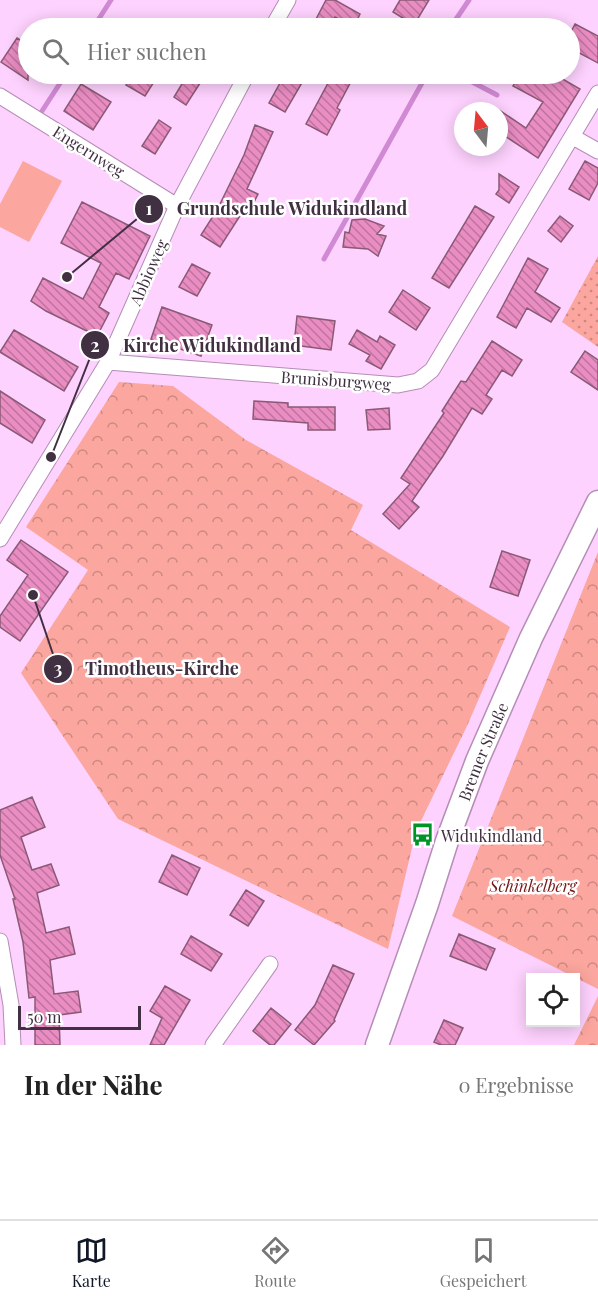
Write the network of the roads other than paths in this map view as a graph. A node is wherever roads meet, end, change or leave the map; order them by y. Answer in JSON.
{"nodes":[{"id":1,"x":288,"y":0,"type":"edge"},
{"id":2,"x":278,"y":18,"type":"edge"},
{"id":3,"x":242,"y":84,"type":"edge"},
{"id":4,"x":598,"y":93,"type":"edge"},
{"id":5,"x":0,"y":96,"type":"edge"},
{"id":6,"x":573,"y":137,"type":"junction"},
{"id":7,"x":598,"y":151,"type":"edge"},
{"id":8,"x":177,"y":206,"type":"junction"},
{"id":9,"x":108,"y":362,"type":"junction"},
{"id":10,"x":598,"y":502,"type":"edge"},
{"id":11,"x":3,"y":535,"type":"edge"},
{"id":12,"x":0,"y":941,"type":"edge"},
{"id":13,"x":270,"y":964,"type":"dead end"},
{"id":14,"x":13,"y":1045,"type":"edge"},
{"id":15,"x":213,"y":1045,"type":"edge"},
{"id":16,"x":377,"y":1045,"type":"edge"}],
"edges":[{"from":1,"to":2,"type":"street"},
{"from":3,"to":8,"type":"street","name":"Abbioweg"},
{"from":4,"to":6,"type":"street","name":"Brunisburgweg"},
{"from":5,"to":8,"type":"street","name":"Engernweg"},
{"from":6,"to":7,"type":"street"},
{"from":6,"to":9,"type":"street","name":"Brunisburgweg"},
{"from":8,"to":9,"type":"street","name":"Abbioweg"},
{"from":9,"to":11,"type":"street","name":"Abbioweg"},
{"from":10,"to":16,"type":"main road","name":"Bremer Straße"},
{"from":12,"to":14,"type":"street"},
{"from":13,"to":15,"type":"street"}]}
